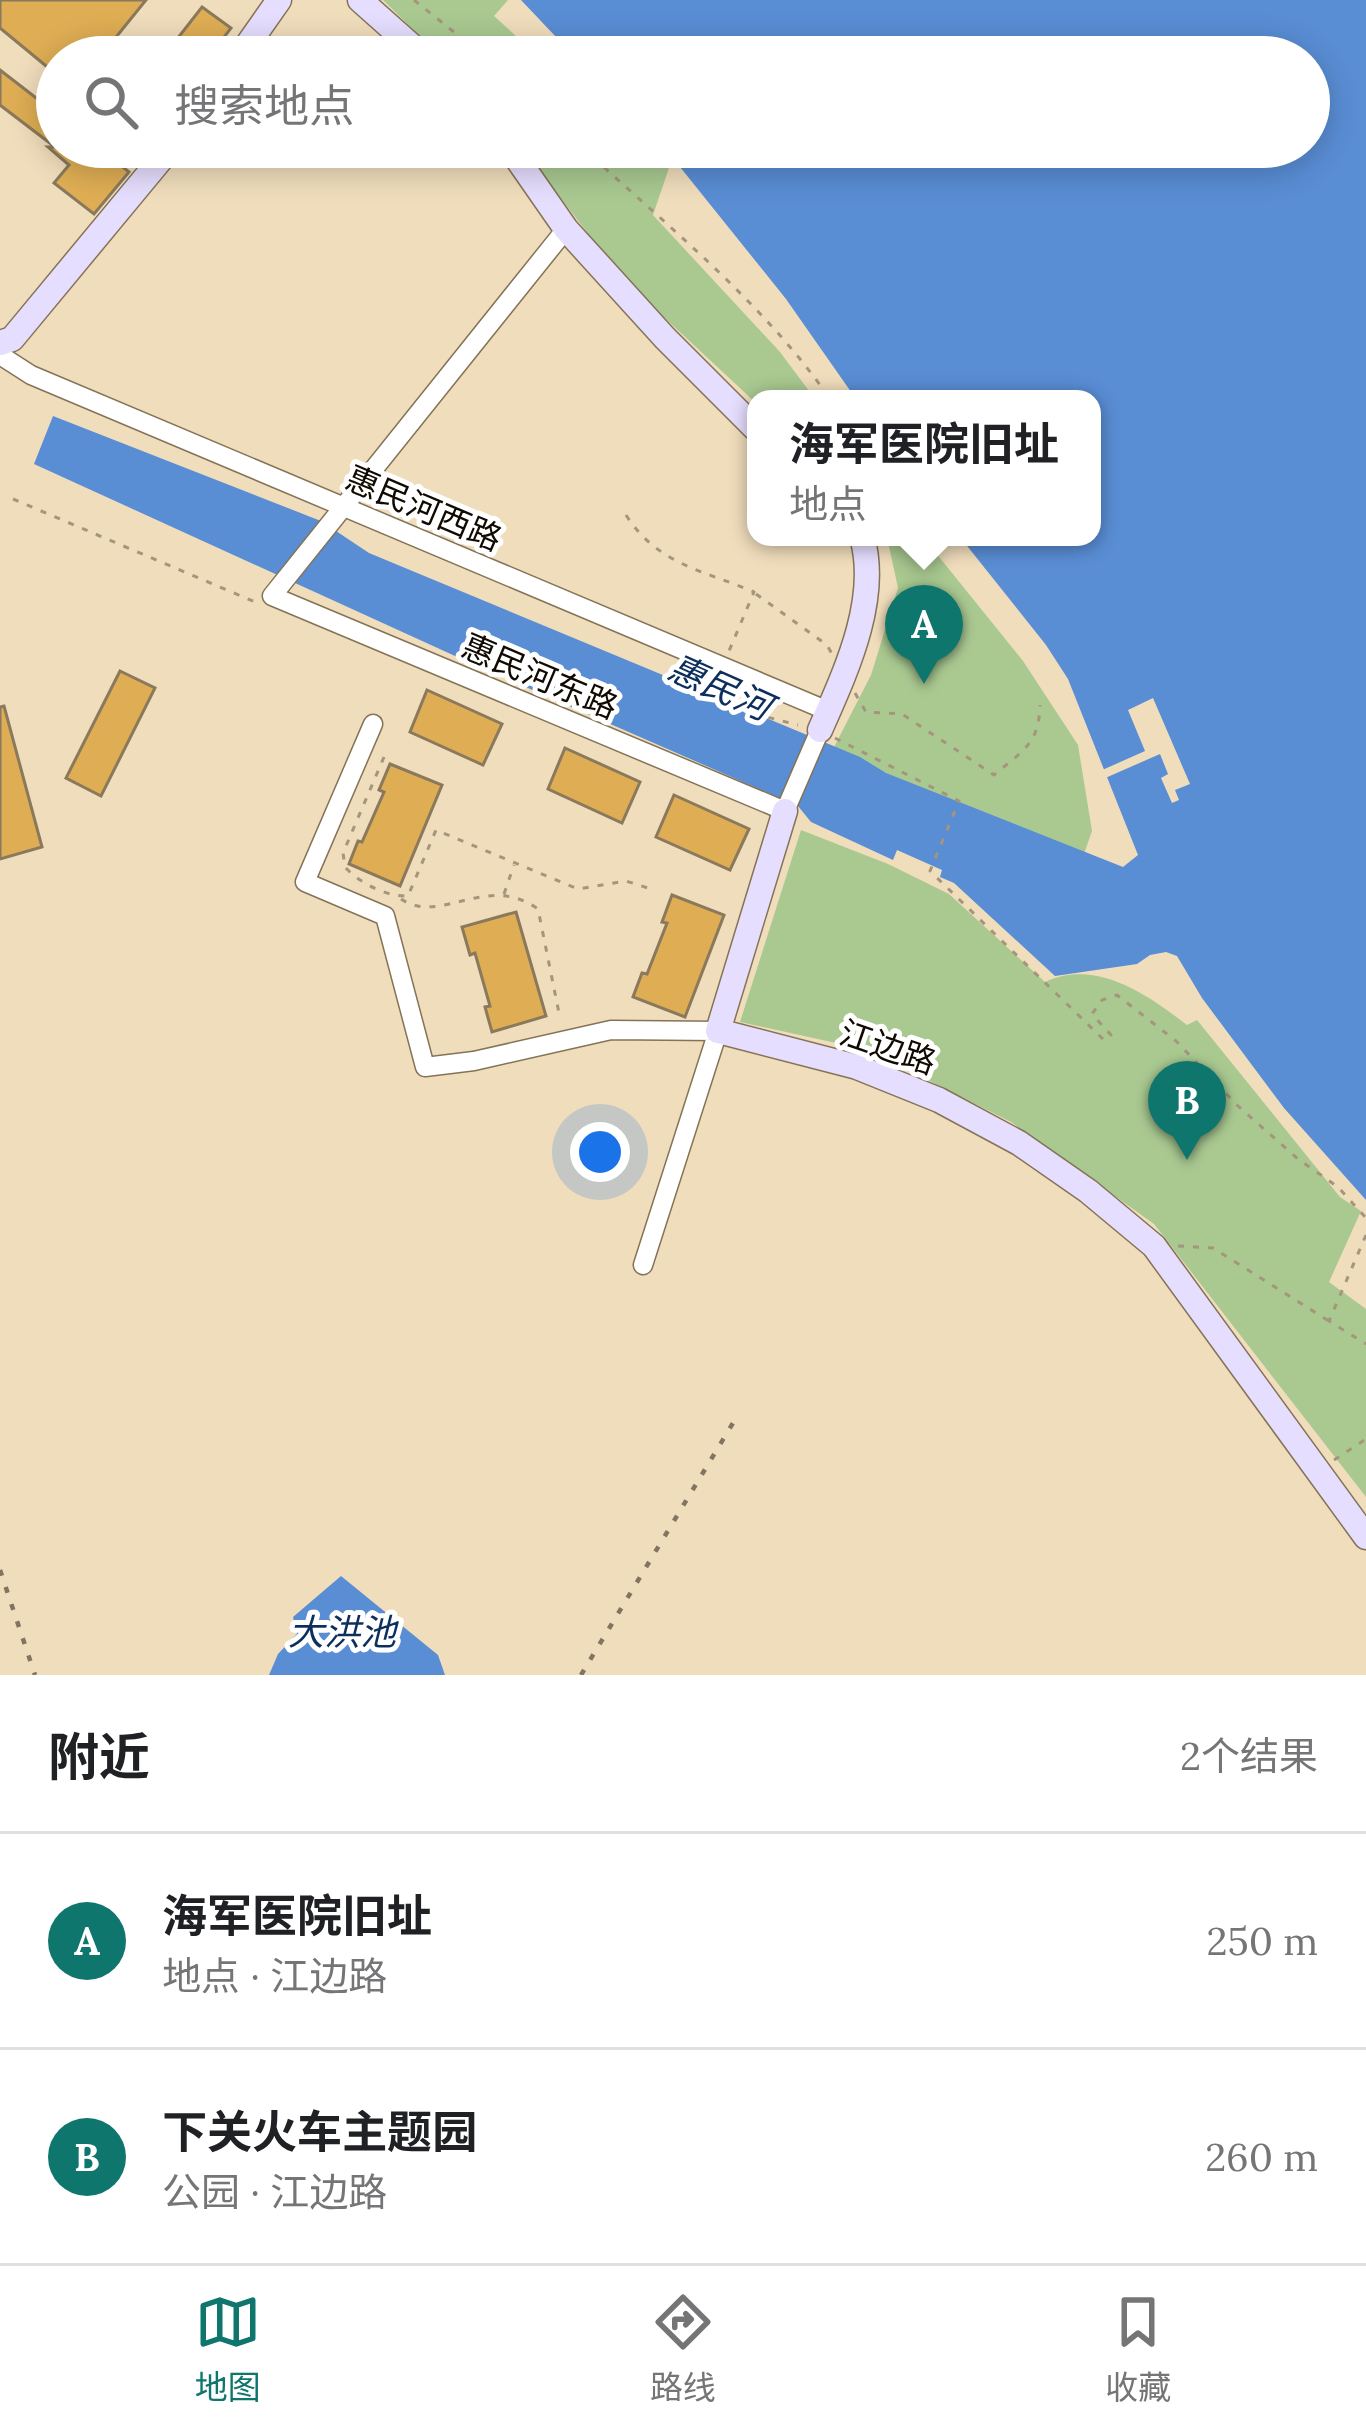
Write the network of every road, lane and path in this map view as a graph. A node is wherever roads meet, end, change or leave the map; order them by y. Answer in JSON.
{"nodes":[{"id":1,"x":279,"y":0,"type":"edge"},
{"id":2,"x":360,"y":0,"type":"edge"},
{"id":3,"x":414,"y":0,"type":"edge"},
{"id":4,"x":253,"y":36,"type":"edge"},
{"id":5,"x":400,"y":36,"type":"edge"},
{"id":6,"x":459,"y":36,"type":"edge"},
{"id":7,"x":154,"y":168,"type":"edge"},
{"id":8,"x":524,"y":168,"type":"edge"},
{"id":9,"x":605,"y":168,"type":"edge"},
{"id":10,"x":566,"y":229,"type":"junction"},
{"id":11,"x":0,"y":343,"type":"edge"},
{"id":12,"x":0,"y":356,"type":"edge"},
{"id":13,"x":822,"y":390,"type":"edge"},
{"id":14,"x":747,"y":420,"type":"edge"},
{"id":15,"x":339,"y":509,"type":"junction"},
{"id":16,"x":626,"y":515,"type":"dead end"},
{"id":17,"x":863,"y":546,"type":"edge"},
{"id":18,"x":754,"y":592,"type":"junction"},
{"id":19,"x":724,"y":667,"type":"junction"},
{"id":20,"x":843,"y":672,"type":"junction"},
{"id":21,"x":1040,"y":705,"type":"dead end"},
{"id":22,"x":824,"y":721,"type":"junction"},
{"id":23,"x":373,"y":724,"type":"dead end"},
{"id":24,"x":384,"y":757,"type":"dead end"},
{"id":25,"x":785,"y":811,"type":"junction"},
{"id":26,"x":515,"y":863,"type":"junction"},
{"id":27,"x":651,"y":889,"type":"dead end"},
{"id":28,"x":503,"y":894,"type":"junction"},
{"id":29,"x":398,"y":896,"type":"junction"},
{"id":30,"x":383,"y":916,"type":"junction"},
{"id":31,"x":560,"y":1018,"type":"dead end"},
{"id":32,"x":718,"y":1030,"type":"junction"},
{"id":33,"x":1366,"y":1218,"type":"edge"},
{"id":34,"x":1366,"y":1235,"type":"edge"},
{"id":35,"x":1163,"y":1245,"type":"dead end"},
{"id":36,"x":643,"y":1265,"type":"dead end"},
{"id":37,"x":1329,"y":1321,"type":"junction"},
{"id":38,"x":1366,"y":1344,"type":"edge"},
{"id":39,"x":1366,"y":1439,"type":"edge"},
{"id":40,"x":1328,"y":1464,"type":"dead end"},
{"id":41,"x":1366,"y":1537,"type":"edge"}],
"edges":[{"from":1,"to":4,"type":"street"},
{"from":2,"to":5,"type":"street"},
{"from":3,"to":6,"type":"path"},
{"from":7,"to":11,"type":"street"},
{"from":8,"to":10,"type":"street"},
{"from":9,"to":13,"type":"path"},
{"from":10,"to":14,"type":"street"},
{"from":10,"to":15,"type":"street"},
{"from":12,"to":15,"type":"street","name":"惠民河西路"},
{"from":15,"to":19,"type":"street","name":"惠民河西路"},
{"from":15,"to":25,"type":"street","name":"惠民河东路"},
{"from":16,"to":18,"type":"path"},
{"from":17,"to":20,"type":"street"},
{"from":18,"to":19,"type":"path"},
{"from":18,"to":20,"type":"path"},
{"from":19,"to":22,"type":"street","name":"惠民河西路"},
{"from":19,"to":22,"type":"path"},
{"from":20,"to":21,"type":"path"},
{"from":20,"to":22,"type":"street"},
{"from":22,"to":25,"type":"street"},
{"from":22,"to":33,"type":"path"},
{"from":23,"to":30,"type":"street"},
{"from":24,"to":29,"type":"path"},
{"from":25,"to":32,"type":"street"},
{"from":26,"to":27,"type":"path"},
{"from":26,"to":28,"type":"path"},
{"from":26,"to":29,"type":"path"},
{"from":28,"to":29,"type":"path"},
{"from":28,"to":31,"type":"path"},
{"from":29,"to":30,"type":"path"},
{"from":30,"to":32,"type":"street"},
{"from":32,"to":36,"type":"street"},
{"from":32,"to":41,"type":"street","name":"江边路"},
{"from":34,"to":37,"type":"path"},
{"from":35,"to":37,"type":"path"},
{"from":37,"to":38,"type":"path"},
{"from":39,"to":40,"type":"path"}]}
